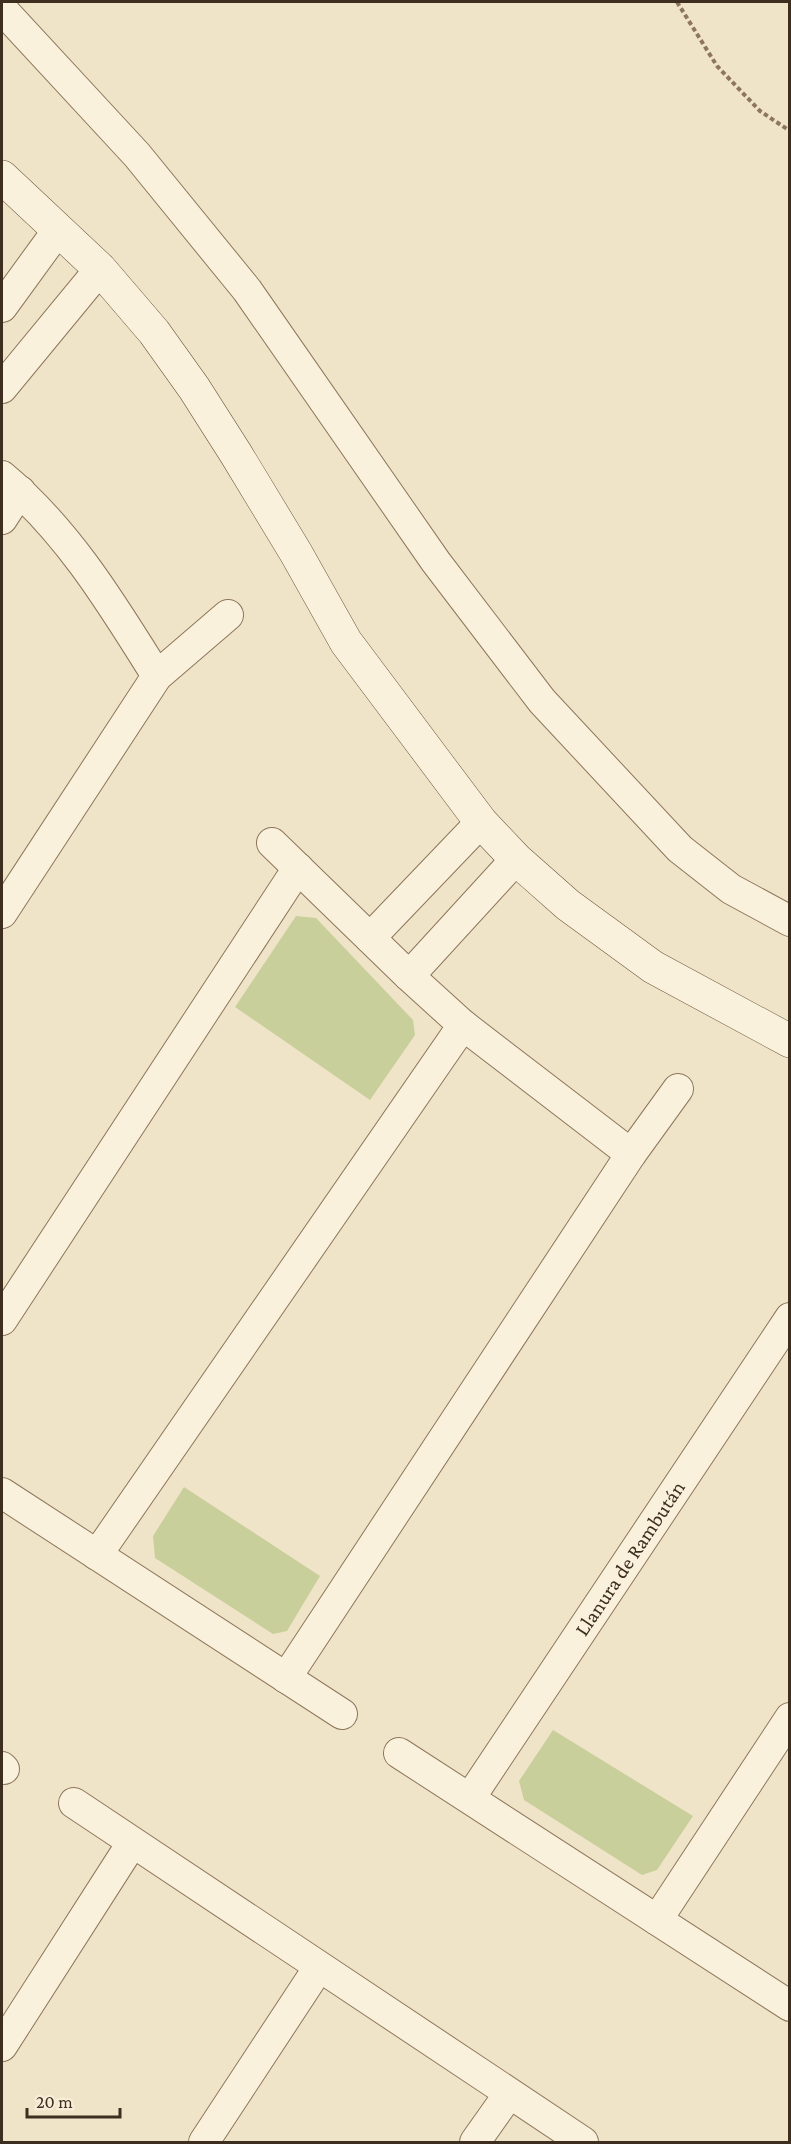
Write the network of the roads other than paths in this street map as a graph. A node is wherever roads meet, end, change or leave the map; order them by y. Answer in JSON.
{"nodes":[{"id":1,"x":2,"y":9,"type":"edge"},
{"id":2,"x":2,"y":177,"type":"edge"},
{"id":3,"x":58,"y":230,"type":"junction"},
{"id":4,"x":100,"y":269,"type":"junction"},
{"id":5,"x":2,"y":307,"type":"edge"},
{"id":6,"x":2,"y":388,"type":"edge"},
{"id":7,"x":11,"y":483,"type":"edge"},
{"id":8,"x":2,"y":519,"type":"edge"},
{"id":9,"x":228,"y":615,"type":"dead end"},
{"id":10,"x":157,"y":676,"type":"junction"},
{"id":11,"x":481,"y":822,"type":"junction"},
{"id":12,"x":272,"y":843,"type":"dead end"},
{"id":13,"x":516,"y":859,"type":"junction"},
{"id":14,"x":298,"y":868,"type":"junction"},
{"id":15,"x":2,"y":913,"type":"edge"},
{"id":16,"x":789,"y":921,"type":"edge"},
{"id":17,"x":370,"y":938,"type":"junction"},
{"id":18,"x":409,"y":976,"type":"junction"},
{"id":19,"x":463,"y":1025,"type":"junction"},
{"id":20,"x":789,"y":1041,"type":"edge"},
{"id":21,"x":678,"y":1089,"type":"dead end"},
{"id":22,"x":631,"y":1154,"type":"junction"},
{"id":23,"x":789,"y":1318,"type":"edge"},
{"id":24,"x":2,"y":1320,"type":"edge"},
{"id":25,"x":2,"y":1493,"type":"edge"},
{"id":26,"x":97,"y":1555,"type":"junction"},
{"id":27,"x":286,"y":1678,"type":"junction"},
{"id":28,"x":342,"y":1714,"type":"dead end"},
{"id":29,"x":789,"y":1718,"type":"edge"},
{"id":30,"x":399,"y":1753,"type":"dead end"},
{"id":31,"x":470,"y":1798,"type":"junction"},
{"id":32,"x":74,"y":1803,"type":"dead end"},
{"id":33,"x":132,"y":1843,"type":"junction"},
{"id":34,"x":657,"y":1920,"type":"junction"},
{"id":35,"x":319,"y":1967,"type":"junction"},
{"id":36,"x":789,"y":2006,"type":"edge"},
{"id":37,"x":2,"y":2046,"type":"edge"},
{"id":38,"x":509,"y":2094,"type":"junction"},
{"id":39,"x":204,"y":2142,"type":"edge"},
{"id":40,"x":476,"y":2142,"type":"edge"},
{"id":41,"x":583,"y":2142,"type":"edge"}],
"edges":[{"from":1,"to":16,"type":"street"},
{"from":2,"to":3,"type":"street"},
{"from":3,"to":4,"type":"street"},
{"from":3,"to":5,"type":"street"},
{"from":4,"to":6,"type":"street"},
{"from":4,"to":11,"type":"street"},
{"from":7,"to":8,"type":"street"},
{"from":7,"to":10,"type":"street"},
{"from":9,"to":10,"type":"street"},
{"from":10,"to":15,"type":"street"},
{"from":11,"to":13,"type":"street"},
{"from":11,"to":17,"type":"street"},
{"from":12,"to":14,"type":"street"},
{"from":13,"to":18,"type":"street"},
{"from":13,"to":20,"type":"street"},
{"from":14,"to":17,"type":"street"},
{"from":14,"to":24,"type":"street"},
{"from":17,"to":18,"type":"street"},
{"from":18,"to":19,"type":"street"},
{"from":19,"to":22,"type":"street"},
{"from":19,"to":26,"type":"street"},
{"from":21,"to":22,"type":"street"},
{"from":22,"to":27,"type":"street"},
{"from":23,"to":31,"type":"street","name":"Llanura de Rambután"},
{"from":25,"to":26,"type":"street"},
{"from":26,"to":27,"type":"street"},
{"from":27,"to":28,"type":"street"},
{"from":29,"to":34,"type":"street"},
{"from":30,"to":31,"type":"street"},
{"from":31,"to":34,"type":"street"},
{"from":32,"to":33,"type":"street"},
{"from":33,"to":35,"type":"street"},
{"from":33,"to":37,"type":"street"},
{"from":34,"to":36,"type":"street"},
{"from":35,"to":38,"type":"street"},
{"from":35,"to":39,"type":"street"},
{"from":38,"to":40,"type":"street"},
{"from":38,"to":41,"type":"street"}]}
